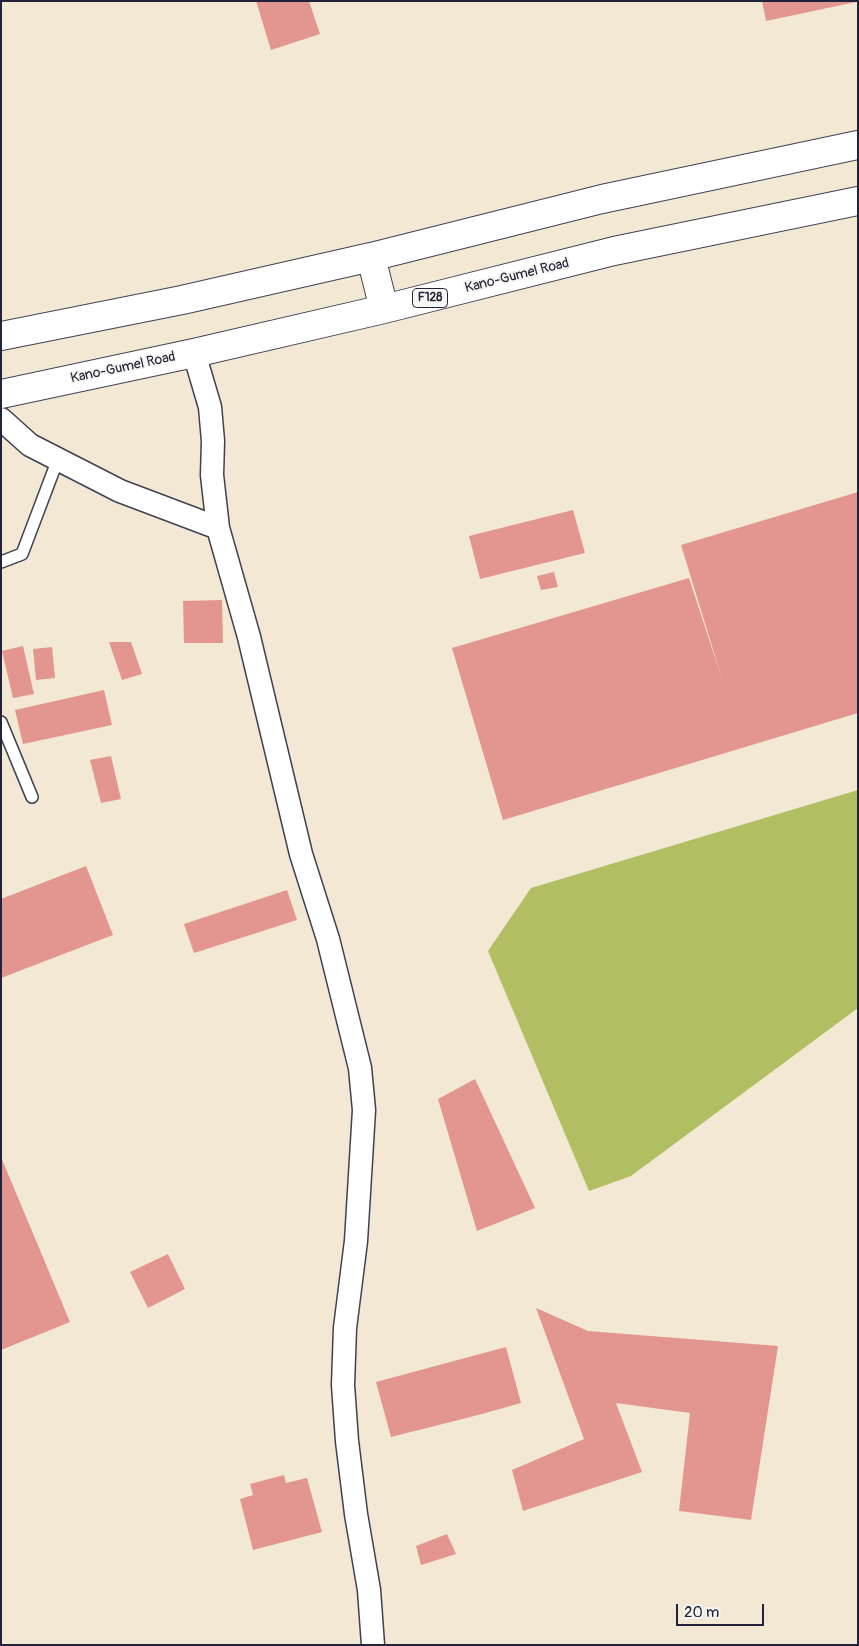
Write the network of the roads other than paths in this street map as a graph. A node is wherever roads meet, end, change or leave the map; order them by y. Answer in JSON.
{"nodes":[{"id":1,"x":858,"y":145,"type":"edge"},
{"id":2,"x":858,"y":201,"type":"edge"},
{"id":3,"x":371,"y":257,"type":"junction"},
{"id":4,"x":384,"y":309,"type":"junction"},
{"id":5,"x":1,"y":336,"type":"edge"},
{"id":6,"x":194,"y":353,"type":"junction"},
{"id":7,"x":1,"y":394,"type":"edge"},
{"id":8,"x":1,"y":419,"type":"edge"},
{"id":9,"x":58,"y":459,"type":"junction"},
{"id":10,"x":218,"y":528,"type":"junction"},
{"id":11,"x":1,"y":562,"type":"edge"},
{"id":12,"x":1,"y":722,"type":"edge"},
{"id":13,"x":32,"y":797,"type":"dead end"},
{"id":14,"x":373,"y":1645,"type":"edge"}],
"edges":[{"from":1,"to":3,"type":"main road"},
{"from":2,"to":4,"type":"main road","name":"Kano-Gumel Road","number":"F128"},
{"from":3,"to":4,"type":"main road"},
{"from":3,"to":5,"type":"main road"},
{"from":4,"to":6,"type":"main road","name":"Kano-Gumel Road","number":"F128"},
{"from":6,"to":7,"type":"main road","name":"Kano-Gumel Road","number":"F128"},
{"from":6,"to":10,"type":"street"},
{"from":8,"to":9,"type":"street"},
{"from":9,"to":10,"type":"street"},
{"from":9,"to":11,"type":"lane"},
{"from":10,"to":14,"type":"street"},
{"from":12,"to":13,"type":"lane"}]}
